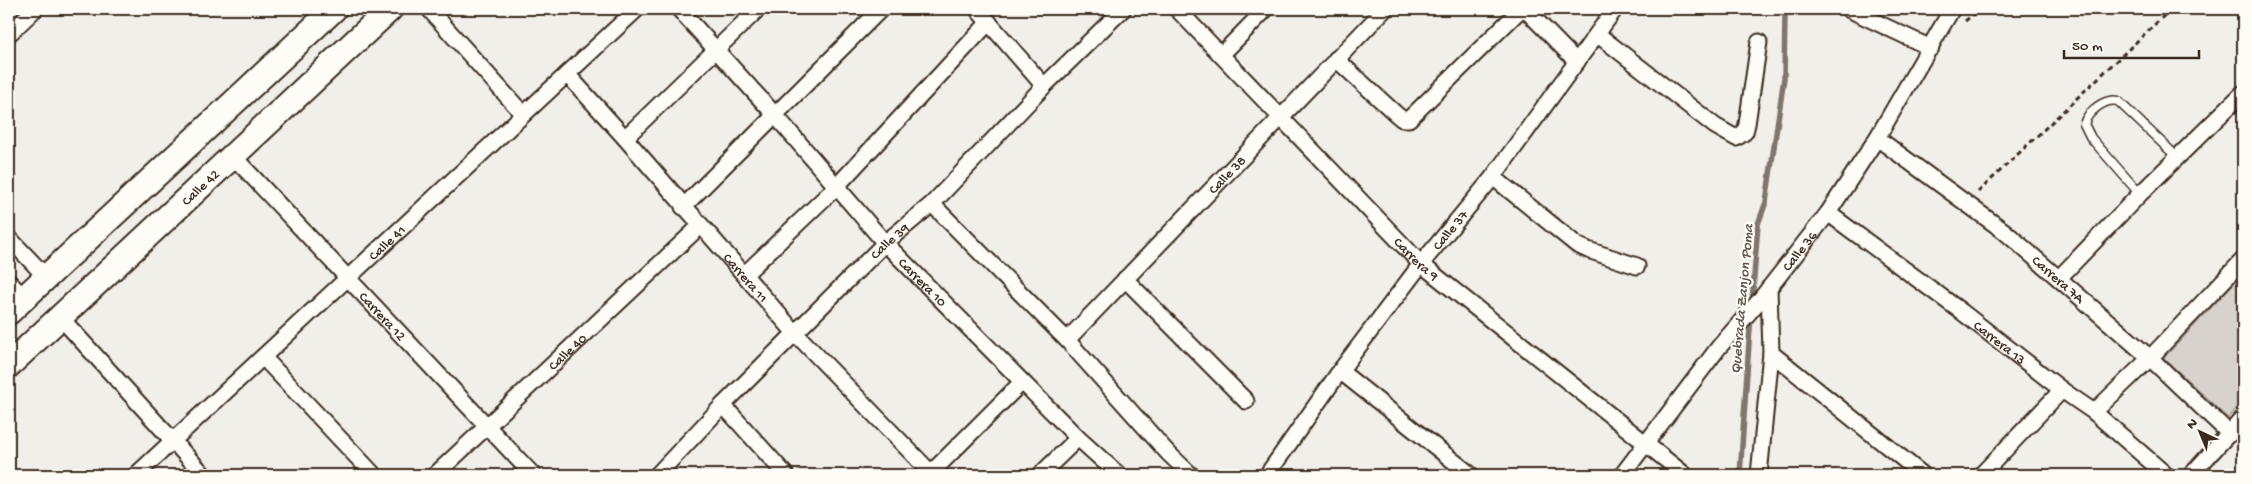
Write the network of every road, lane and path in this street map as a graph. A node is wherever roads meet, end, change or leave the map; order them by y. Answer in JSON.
{"nodes":[{"id":1,"x":35,"y":9,"type":"edge"},
{"id":2,"x":334,"y":9,"type":"edge"},
{"id":3,"x":390,"y":9,"type":"edge"},
{"id":4,"x":429,"y":9,"type":"edge"},
{"id":5,"x":637,"y":9,"type":"edge"},
{"id":6,"x":680,"y":9,"type":"edge"},
{"id":7,"x":758,"y":9,"type":"edge"},
{"id":8,"x":881,"y":9,"type":"edge"},
{"id":9,"x":977,"y":9,"type":"edge"},
{"id":10,"x":1123,"y":9,"type":"edge"},
{"id":11,"x":1177,"y":9,"type":"edge"},
{"id":12,"x":1266,"y":9,"type":"edge"},
{"id":13,"x":1384,"y":9,"type":"edge"},
{"id":14,"x":1521,"y":9,"type":"edge"},
{"id":15,"x":1525,"y":9,"type":"edge"},
{"id":16,"x":1615,"y":9,"type":"edge"},
{"id":17,"x":1848,"y":9,"type":"edge"},
{"id":18,"x":1952,"y":9,"type":"edge"},
{"id":19,"x":2171,"y":9,"type":"edge"},
{"id":20,"x":989,"y":22,"type":"junction"},
{"id":21,"x":9,"y":34,"type":"edge"},
{"id":22,"x":1597,"y":34,"type":"junction"},
{"id":23,"x":1759,"y":42,"type":"dead end"},
{"id":24,"x":1931,"y":48,"type":"junction"},
{"id":25,"x":717,"y":49,"type":"junction"},
{"id":26,"x":1222,"y":55,"type":"junction"},
{"id":27,"x":1336,"y":59,"type":"junction"},
{"id":28,"x":1577,"y":62,"type":"junction"},
{"id":29,"x":567,"y":74,"type":"junction"},
{"id":30,"x":1044,"y":86,"type":"junction"},
{"id":31,"x":2243,"y":93,"type":"edge"},
{"id":32,"x":523,"y":114,"type":"junction"},
{"id":33,"x":775,"y":115,"type":"junction"},
{"id":34,"x":1281,"y":117,"type":"junction"},
{"id":35,"x":626,"y":138,"type":"junction"},
{"id":36,"x":1878,"y":138,"type":"junction"},
{"id":37,"x":233,"y":156,"type":"junction"},
{"id":38,"x":2177,"y":157,"type":"junction"},
{"id":39,"x":1493,"y":177,"type":"junction"},
{"id":40,"x":836,"y":187,"type":"junction"},
{"id":41,"x":2140,"y":194,"type":"junction"},
{"id":42,"x":1967,"y":203,"type":"junction"},
{"id":43,"x":932,"y":204,"type":"junction"},
{"id":44,"x":683,"y":207,"type":"junction"},
{"id":45,"x":1828,"y":213,"type":"junction"},
{"id":46,"x":700,"y":226,"type":"junction"},
{"id":47,"x":9,"y":238,"type":"edge"},
{"id":48,"x":885,"y":243,"type":"junction"},
{"id":49,"x":2243,"y":260,"type":"edge"},
{"id":50,"x":1421,"y":264,"type":"junction"},
{"id":51,"x":1637,"y":266,"type":"dead end"},
{"id":52,"x":745,"y":274,"type":"junction"},
{"id":53,"x":47,"y":278,"type":"junction"},
{"id":54,"x":348,"y":278,"type":"junction"},
{"id":55,"x":2059,"y":278,"type":"junction"},
{"id":56,"x":1125,"y":279,"type":"junction"},
{"id":57,"x":1769,"y":288,"type":"junction"},
{"id":58,"x":14,"y":297,"type":"edge"},
{"id":59,"x":60,"y":317,"type":"junction"},
{"id":60,"x":795,"y":333,"type":"junction"},
{"id":61,"x":1066,"y":340,"type":"junction"},
{"id":62,"x":1771,"y":352,"type":"junction"},
{"id":63,"x":263,"y":357,"type":"junction"},
{"id":64,"x":2150,"y":358,"type":"junction"},
{"id":65,"x":9,"y":365,"type":"edge"},
{"id":66,"x":1340,"y":371,"type":"junction"},
{"id":67,"x":1022,"y":382,"type":"junction"},
{"id":68,"x":2062,"y":390,"type":"junction"},
{"id":69,"x":1246,"y":401,"type":"dead end"},
{"id":70,"x":723,"y":405,"type":"junction"},
{"id":71,"x":2094,"y":412,"type":"junction"},
{"id":72,"x":2243,"y":418,"type":"edge"},
{"id":73,"x":488,"y":427,"type":"junction"},
{"id":74,"x":2230,"y":434,"type":"junction"},
{"id":75,"x":1078,"y":438,"type":"junction"},
{"id":76,"x":173,"y":441,"type":"junction"},
{"id":77,"x":1646,"y":444,"type":"junction"},
{"id":78,"x":1462,"y":473,"type":"edge"},
{"id":79,"x":932,"y":474,"type":"edge"},
{"id":80,"x":136,"y":475,"type":"edge"},
{"id":81,"x":204,"y":475,"type":"edge"},
{"id":82,"x":374,"y":475,"type":"edge"},
{"id":83,"x":435,"y":475,"type":"edge"},
{"id":84,"x":533,"y":475,"type":"edge"},
{"id":85,"x":658,"y":475,"type":"edge"},
{"id":86,"x":786,"y":475,"type":"edge"},
{"id":87,"x":1040,"y":475,"type":"edge"},
{"id":88,"x":1119,"y":475,"type":"edge"},
{"id":89,"x":1191,"y":475,"type":"edge"},
{"id":90,"x":1266,"y":475,"type":"edge"},
{"id":91,"x":1622,"y":475,"type":"edge"},
{"id":92,"x":1686,"y":475,"type":"edge"},
{"id":93,"x":1759,"y":475,"type":"edge"},
{"id":94,"x":1923,"y":475,"type":"edge"},
{"id":95,"x":1981,"y":475,"type":"edge"},
{"id":96,"x":2166,"y":475,"type":"edge"},
{"id":97,"x":2191,"y":475,"type":"edge"}],
"edges":[{"from":1,"to":21,"type":"street"},
{"from":2,"to":53,"type":"main road"},
{"from":3,"to":37,"type":"main road","name":"Calle 42"},
{"from":4,"to":32,"type":"street"},
{"from":5,"to":29,"type":"street","name":"Calle 41"},
{"from":6,"to":25,"type":"street","name":"Carrera 10"},
{"from":7,"to":25,"type":"street"},
{"from":8,"to":33,"type":"street"},
{"from":9,"to":20,"type":"street"},
{"from":10,"to":30,"type":"street","name":"Calle 39"},
{"from":11,"to":26,"type":"street","name":"Carrera 9"},
{"from":12,"to":26,"type":"street"},
{"from":13,"to":27,"type":"street","name":"Calle 38"},
{"from":14,"to":27,"type":"street"},
{"from":15,"to":28,"type":"street"},
{"from":16,"to":22,"type":"street","name":"Calle 37"},
{"from":17,"to":24,"type":"street"},
{"from":18,"to":24,"type":"street","name":"Calle 36"},
{"from":19,"to":42,"type":"path"},
{"from":20,"to":30,"type":"street"},
{"from":20,"to":40,"type":"street"},
{"from":22,"to":23,"type":"street"},
{"from":22,"to":28,"type":"street","name":"Calle 37"},
{"from":24,"to":36,"type":"street","name":"Calle 36"},
{"from":25,"to":33,"type":"street","name":"Carrera 10"},
{"from":25,"to":35,"type":"street"},
{"from":26,"to":34,"type":"street","name":"Carrera 9"},
{"from":27,"to":34,"type":"street","name":"Calle 38"},
{"from":28,"to":39,"type":"street","name":"Calle 37"},
{"from":29,"to":32,"type":"street","name":"Calle 41"},
{"from":29,"to":35,"type":"street","name":"Carrera 11"},
{"from":30,"to":43,"type":"street","name":"Calle 39"},
{"from":31,"to":38,"type":"street"},
{"from":32,"to":54,"type":"street","name":"Calle 41"},
{"from":33,"to":40,"type":"street","name":"Carrera 10"},
{"from":33,"to":44,"type":"street"},
{"from":34,"to":50,"type":"street","name":"Carrera 9"},
{"from":34,"to":56,"type":"street","name":"Calle 38"},
{"from":35,"to":44,"type":"street","name":"Carrera 11"},
{"from":36,"to":42,"type":"street","name":"Carrera 7A"},
{"from":36,"to":45,"type":"street","name":"Calle 36"},
{"from":37,"to":54,"type":"street","name":"Carrera 12"},
{"from":37,"to":59,"type":"main road","name":"Calle 42"},
{"from":38,"to":41,"type":"street"},
{"from":38,"to":41,"type":"lane"},
{"from":39,"to":50,"type":"street","name":"Calle 37"},
{"from":39,"to":51,"type":"street"},
{"from":40,"to":48,"type":"street","name":"Carrera 10"},
{"from":40,"to":52,"type":"street"},
{"from":41,"to":55,"type":"street"},
{"from":42,"to":55,"type":"street","name":"Carrera 7A"},
{"from":43,"to":48,"type":"street","name":"Calle 39"},
{"from":43,"to":61,"type":"street"},
{"from":44,"to":46,"type":"street","name":"Carrera 11"},
{"from":45,"to":57,"type":"street","name":"Calle 36"},
{"from":45,"to":68,"type":"street","name":"Carrera 13"},
{"from":46,"to":52,"type":"street","name":"Carrera 11"},
{"from":46,"to":73,"type":"street","name":"Calle 40"},
{"from":47,"to":53,"type":"street"},
{"from":48,"to":60,"type":"street","name":"Calle 39"},
{"from":48,"to":67,"type":"street","name":"Carrera 10"},
{"from":49,"to":64,"type":"street"},
{"from":50,"to":66,"type":"street","name":"Calle 37"},
{"from":50,"to":77,"type":"street","name":"Carrera 9"},
{"from":52,"to":60,"type":"street","name":"Carrera 11"},
{"from":53,"to":58,"type":"main road"},
{"from":54,"to":63,"type":"street","name":"Calle 41"},
{"from":54,"to":73,"type":"street","name":"Carrera 12"},
{"from":55,"to":64,"type":"street","name":"Carrera 7A"},
{"from":56,"to":61,"type":"street","name":"Calle 38"},
{"from":56,"to":69,"type":"street"},
{"from":57,"to":62,"type":"street"},
{"from":57,"to":77,"type":"street","name":"Calle 36"},
{"from":59,"to":65,"type":"main road","name":"Calle 42"},
{"from":59,"to":76,"type":"street"},
{"from":60,"to":70,"type":"street","name":"Calle 39"},
{"from":60,"to":79,"type":"street","name":"Carrera 11"},
{"from":61,"to":89,"type":"street"},
{"from":62,"to":93,"type":"street"},
{"from":62,"to":94,"type":"street"},
{"from":63,"to":76,"type":"street","name":"Calle 41"},
{"from":63,"to":82,"type":"street"},
{"from":64,"to":71,"type":"street"},
{"from":64,"to":74,"type":"street","name":"Carrera 7A"},
{"from":66,"to":78,"type":"street"},
{"from":66,"to":90,"type":"street","name":"Calle 37"},
{"from":67,"to":75,"type":"street","name":"Carrera 10"},
{"from":67,"to":79,"type":"street"},
{"from":68,"to":71,"type":"street","name":"Carrera 13"},
{"from":68,"to":95,"type":"street"},
{"from":70,"to":85,"type":"street","name":"Calle 39"},
{"from":70,"to":86,"type":"street"},
{"from":71,"to":96,"type":"street","name":"Carrera 13"},
{"from":72,"to":74,"type":"street"},
{"from":73,"to":83,"type":"street","name":"Calle 40"},
{"from":73,"to":84,"type":"street","name":"Carrera 12"},
{"from":74,"to":97,"type":"street"},
{"from":75,"to":87,"type":"street"},
{"from":75,"to":88,"type":"street","name":"Carrera 10"},
{"from":76,"to":80,"type":"street","name":"Calle 41"},
{"from":76,"to":81,"type":"street"},
{"from":77,"to":91,"type":"street","name":"Calle 36"},
{"from":77,"to":92,"type":"street","name":"Carrera 9"}]}
